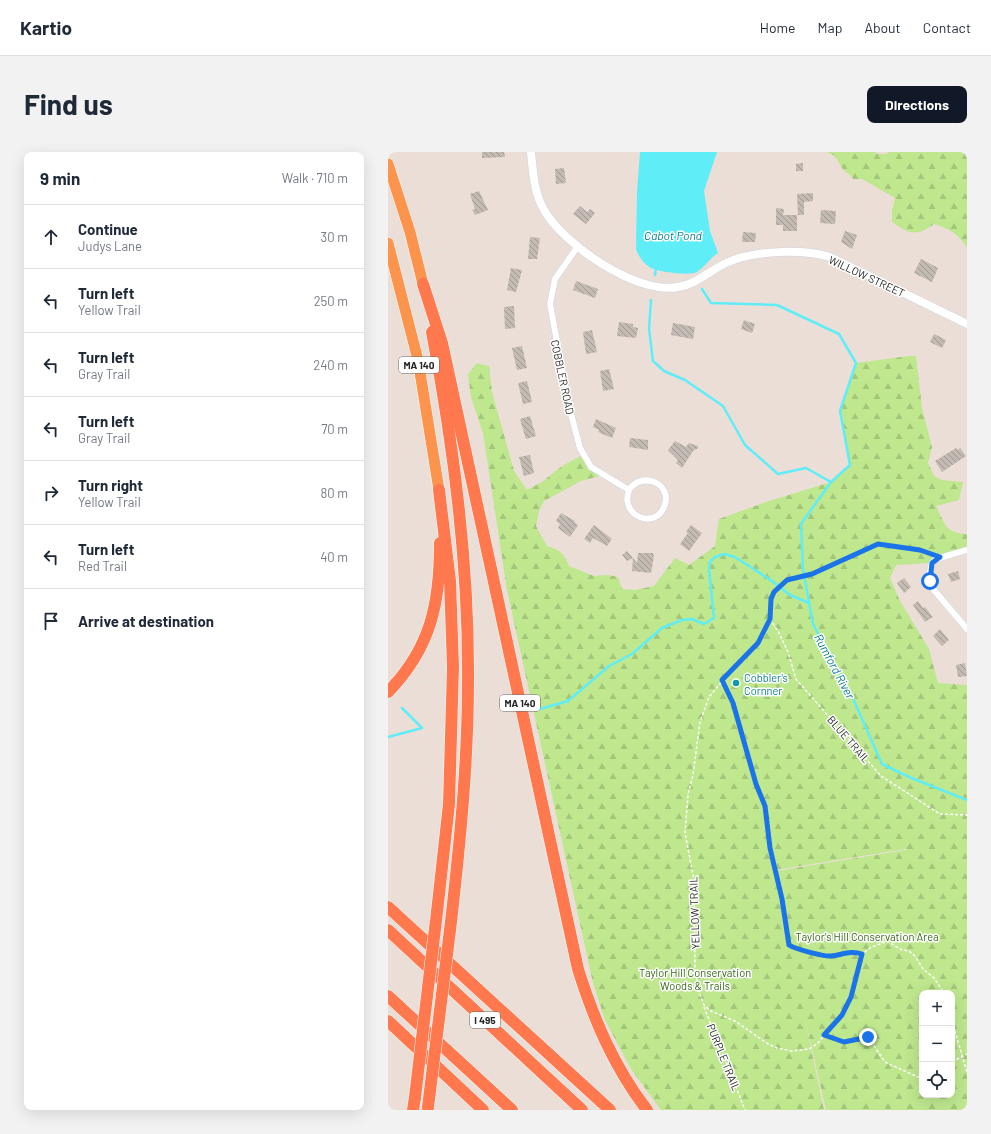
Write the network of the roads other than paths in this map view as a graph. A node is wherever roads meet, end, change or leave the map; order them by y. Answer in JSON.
{"nodes":[{"id":1,"x":531,"y":152,"type":"edge"},
{"id":2,"x":388,"y":164,"type":"edge"},
{"id":3,"x":388,"y":243,"type":"edge"},
{"id":4,"x":578,"y":246,"type":"junction"},
{"id":5,"x":423,"y":284,"type":"junction"},
{"id":6,"x":967,"y":324,"type":"edge"},
{"id":7,"x":439,"y":490,"type":"junction"},
{"id":8,"x":629,"y":490,"type":"junction"},
{"id":9,"x":967,"y":550,"type":"edge"},
{"id":10,"x":967,"y":628,"type":"edge"},
{"id":11,"x":388,"y":692,"type":"edge"},
{"id":12,"x":388,"y":907,"type":"edge"},
{"id":13,"x":388,"y":930,"type":"edge"},
{"id":14,"x":388,"y":996,"type":"edge"},
{"id":15,"x":388,"y":1022,"type":"edge"},
{"id":16,"x":427,"y":1108,"type":"edge"},
{"id":17,"x":413,"y":1110,"type":"edge"},
{"id":18,"x":483,"y":1110,"type":"edge"},
{"id":19,"x":512,"y":1110,"type":"edge"},
{"id":20,"x":582,"y":1110,"type":"edge"},
{"id":21,"x":610,"y":1110,"type":"edge"},
{"id":22,"x":647,"y":1110,"type":"edge"}],
"edges":[{"from":1,"to":4,"type":"street","name":"WILLOW STREET"},
{"from":2,"to":5,"type":"highway","number":"MA 140"},
{"from":3,"to":7,"type":"highway","number":"MA 140"},
{"from":4,"to":6,"type":"street","name":"WILLOW STREET"},
{"from":4,"to":8,"type":"street","name":"COBBLER ROAD"},
{"from":5,"to":16,"type":"highway","bridge":true},
{"from":5,"to":22,"type":"highway","number":"MA 140"},
{"from":7,"to":11,"type":"highway"},
{"from":7,"to":17,"type":"highway","number":"MA 140","bridge":true},
{"from":8,"to":8,"type":"street"},
{"from":9,"to":10,"type":"street"},
{"from":12,"to":21,"type":"highway"},
{"from":13,"to":20,"type":"highway","number":"I 495"},
{"from":14,"to":19,"type":"highway"},
{"from":15,"to":18,"type":"highway"}]}
